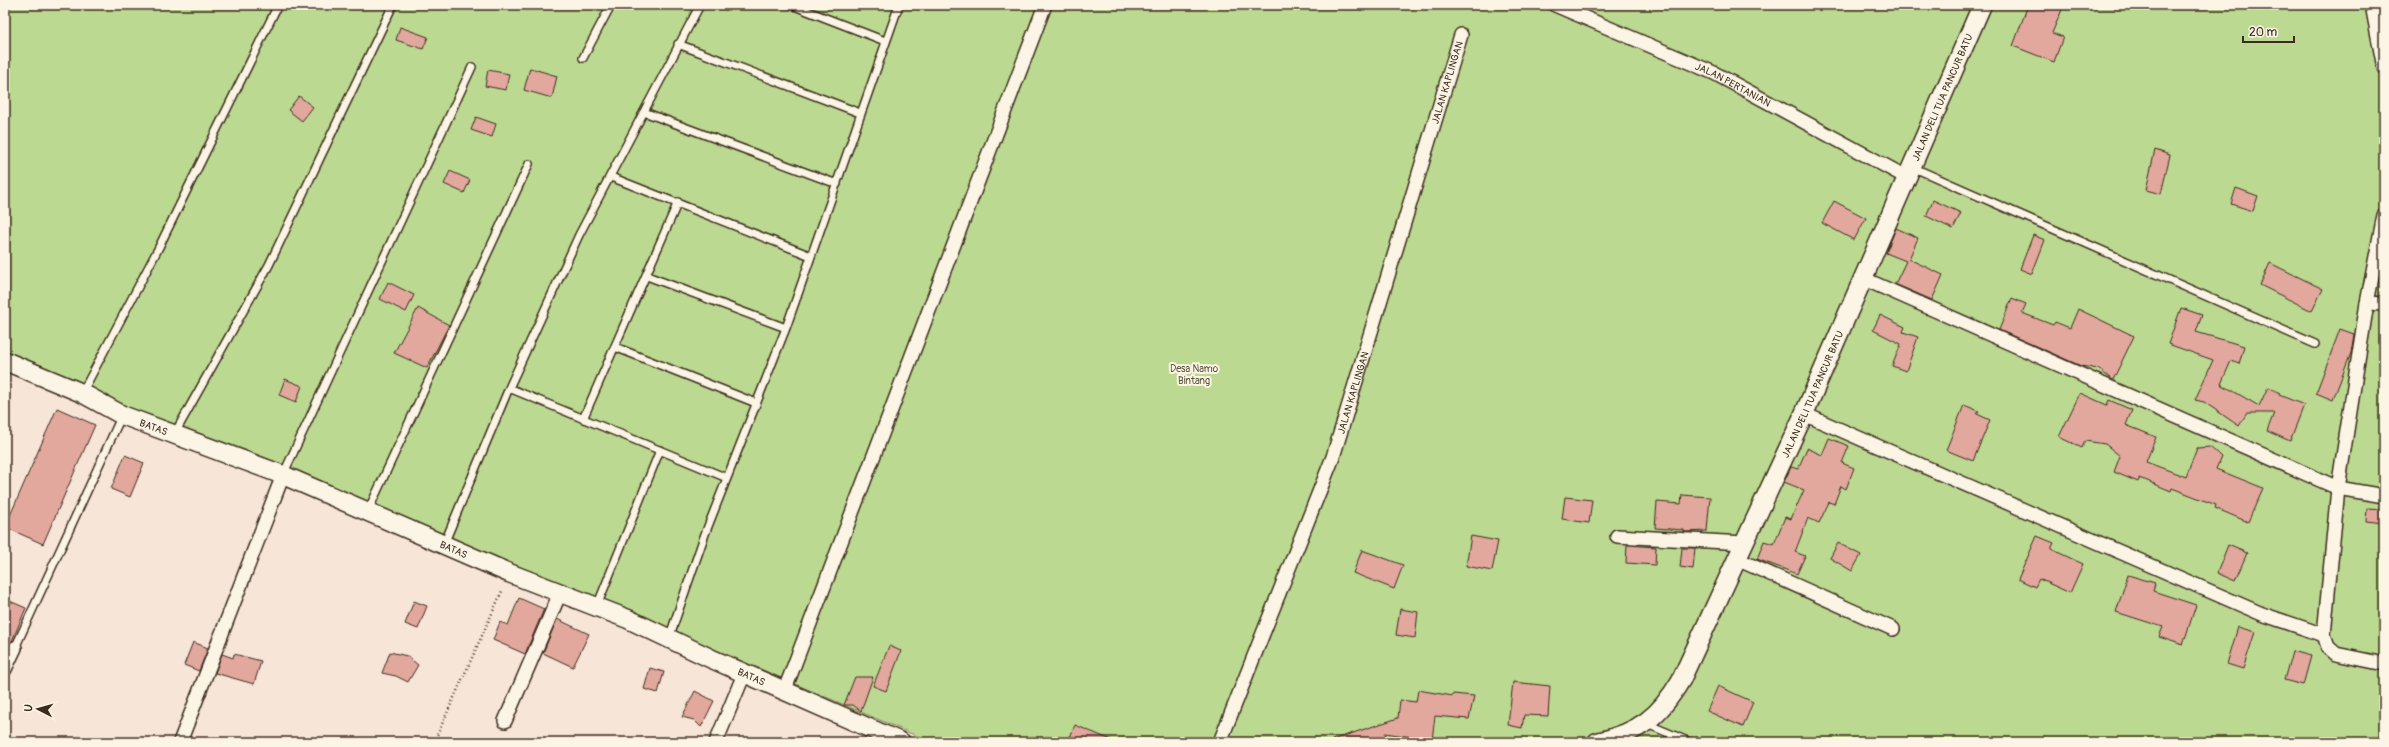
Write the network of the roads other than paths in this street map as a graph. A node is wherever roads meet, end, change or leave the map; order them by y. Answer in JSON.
{"nodes":[{"id":1,"x":278,"y":5,"type":"edge"},
{"id":2,"x":393,"y":5,"type":"edge"},
{"id":3,"x":611,"y":5,"type":"edge"},
{"id":4,"x":700,"y":5,"type":"edge"},
{"id":5,"x":792,"y":5,"type":"edge"},
{"id":6,"x":899,"y":5,"type":"edge"},
{"id":7,"x":1045,"y":5,"type":"edge"},
{"id":8,"x":1555,"y":5,"type":"edge"},
{"id":9,"x":1982,"y":5,"type":"edge"},
{"id":10,"x":2372,"y":5,"type":"edge"},
{"id":11,"x":1461,"y":35,"type":"dead end"},
{"id":12,"x":885,"y":41,"type":"junction"},
{"id":13,"x":678,"y":44,"type":"junction"},
{"id":14,"x":583,"y":58,"type":"dead end"},
{"id":15,"x":472,"y":67,"type":"dead end"},
{"id":16,"x":2384,"y":68,"type":"edge"},
{"id":17,"x":644,"y":112,"type":"junction"},
{"id":18,"x":860,"y":113,"type":"junction"},
{"id":19,"x":529,"y":164,"type":"dead end"},
{"id":20,"x":1908,"y":171,"type":"junction"},
{"id":21,"x":611,"y":177,"type":"junction"},
{"id":22,"x":837,"y":184,"type":"junction"},
{"id":23,"x":678,"y":202,"type":"junction"},
{"id":24,"x":2384,"y":215,"type":"edge"},
{"id":25,"x":811,"y":256,"type":"junction"},
{"id":26,"x":647,"y":276,"type":"junction"},
{"id":27,"x":1862,"y":278,"type":"junction"},
{"id":28,"x":2367,"y":303,"type":"junction"},
{"id":29,"x":2384,"y":304,"type":"edge"},
{"id":30,"x":786,"y":328,"type":"junction"},
{"id":31,"x":2315,"y":344,"type":"dead end"},
{"id":32,"x":615,"y":347,"type":"junction"},
{"id":33,"x":5,"y":361,"type":"edge"},
{"id":34,"x":509,"y":388,"type":"junction"},
{"id":35,"x":82,"y":393,"type":"junction"},
{"id":36,"x":756,"y":403,"type":"junction"},
{"id":37,"x":1804,"y":414,"type":"junction"},
{"id":38,"x":122,"y":415,"type":"junction"},
{"id":39,"x":583,"y":419,"type":"junction"},
{"id":40,"x":175,"y":434,"type":"junction"},
{"id":41,"x":660,"y":450,"type":"junction"},
{"id":42,"x":283,"y":475,"type":"junction"},
{"id":43,"x":727,"y":478,"type":"junction"},
{"id":44,"x":2338,"y":488,"type":"junction"},
{"id":45,"x":2384,"y":496,"type":"edge"},
{"id":46,"x":368,"y":511,"type":"junction"},
{"id":47,"x":1617,"y":536,"type":"dead end"},
{"id":48,"x":1744,"y":543,"type":"junction"},
{"id":49,"x":444,"y":544,"type":"junction"},
{"id":50,"x":1737,"y":559,"type":"junction"},
{"id":51,"x":560,"y":593,"type":"junction"},
{"id":52,"x":596,"y":607,"type":"junction"},
{"id":53,"x":1893,"y":630,"type":"dead end"},
{"id":54,"x":2324,"y":636,"type":"junction"},
{"id":55,"x":668,"y":638,"type":"junction"},
{"id":56,"x":15,"y":648,"type":"joint"},
{"id":57,"x":2384,"y":664,"type":"edge"},
{"id":58,"x":5,"y":669,"type":"edge"},
{"id":59,"x":744,"y":674,"type":"junction"},
{"id":60,"x":784,"y":692,"type":"junction"},
{"id":61,"x":505,"y":721,"type":"dead end"},
{"id":62,"x":1647,"y":724,"type":"junction"},
{"id":63,"x":180,"y":742,"type":"edge"},
{"id":64,"x":716,"y":742,"type":"edge"},
{"id":65,"x":901,"y":742,"type":"edge"},
{"id":66,"x":1220,"y":742,"type":"edge"},
{"id":67,"x":1597,"y":742,"type":"edge"},
{"id":68,"x":1690,"y":742,"type":"edge"}],
"edges":[{"from":1,"to":35,"type":"lane"},
{"from":2,"to":40,"type":"lane"},
{"from":3,"to":14,"type":"lane"},
{"from":4,"to":13,"type":"lane"},
{"from":5,"to":12,"type":"lane"},
{"from":6,"to":12,"type":"lane"},
{"from":7,"to":60,"type":"street"},
{"from":8,"to":20,"type":"street","name":"JALAN PERTANIAN"},
{"from":9,"to":20,"type":"street","name":"JALAN DELI TUA PANCUR BATU"},
{"from":10,"to":16,"type":"street"},
{"from":11,"to":66,"type":"street","name":"JALAN KAPLINGAN"},
{"from":12,"to":18,"type":"lane"},
{"from":13,"to":17,"type":"lane"},
{"from":13,"to":18,"type":"lane"},
{"from":15,"to":42,"type":"lane"},
{"from":17,"to":21,"type":"lane"},
{"from":17,"to":22,"type":"lane"},
{"from":18,"to":22,"type":"lane"},
{"from":19,"to":46,"type":"lane"},
{"from":20,"to":27,"type":"street","name":"JALAN DELI TUA PANCUR BATU"},
{"from":20,"to":31,"type":"lane"},
{"from":21,"to":23,"type":"lane"},
{"from":21,"to":34,"type":"lane"},
{"from":22,"to":25,"type":"lane"},
{"from":23,"to":25,"type":"lane"},
{"from":23,"to":26,"type":"lane"},
{"from":24,"to":28,"type":"street"},
{"from":25,"to":30,"type":"lane"},
{"from":26,"to":30,"type":"lane"},
{"from":26,"to":32,"type":"lane"},
{"from":27,"to":37,"type":"street","name":"JALAN DELI TUA PANCUR BATU"},
{"from":27,"to":44,"type":"street"},
{"from":28,"to":29,"type":"street"},
{"from":28,"to":44,"type":"street"},
{"from":30,"to":36,"type":"lane"},
{"from":32,"to":36,"type":"lane"},
{"from":32,"to":39,"type":"lane"},
{"from":33,"to":35,"type":"street","name":"BATAS"},
{"from":34,"to":39,"type":"lane"},
{"from":34,"to":49,"type":"lane"},
{"from":35,"to":38,"type":"street","name":"BATAS"},
{"from":36,"to":43,"type":"lane"},
{"from":37,"to":48,"type":"street","name":"JALAN DELI TUA PANCUR BATU"},
{"from":37,"to":54,"type":"street"},
{"from":38,"to":40,"type":"street","name":"BATAS"},
{"from":38,"to":56,"type":"lane"},
{"from":39,"to":41,"type":"lane"},
{"from":40,"to":42,"type":"street","name":"BATAS"},
{"from":41,"to":43,"type":"lane"},
{"from":41,"to":52,"type":"lane"},
{"from":42,"to":46,"type":"street","name":"BATAS"},
{"from":42,"to":63,"type":"street"},
{"from":43,"to":55,"type":"lane"},
{"from":44,"to":45,"type":"street"},
{"from":44,"to":54,"type":"street"},
{"from":46,"to":49,"type":"street","name":"BATAS"},
{"from":47,"to":48,"type":"street"},
{"from":48,"to":50,"type":"street","name":"JALAN DELI TUA PANCUR BATU"},
{"from":49,"to":51,"type":"street","name":"BATAS"},
{"from":50,"to":53,"type":"street"},
{"from":50,"to":62,"type":"street","name":"JALAN DELI TUA PANCUR BATU"},
{"from":51,"to":52,"type":"street","name":"BATAS"},
{"from":51,"to":61,"type":"street"},
{"from":52,"to":55,"type":"street","name":"BATAS"},
{"from":54,"to":57,"type":"street"},
{"from":55,"to":59,"type":"street","name":"BATAS"},
{"from":56,"to":58,"type":"street"},
{"from":59,"to":60,"type":"street","name":"BATAS"},
{"from":59,"to":64,"type":"street"},
{"from":60,"to":65,"type":"street","name":"BATAS"},
{"from":62,"to":67,"type":"street","name":"JALAN DELI TUA PANCUR BATU"},
{"from":62,"to":68,"type":"lane"}]}
